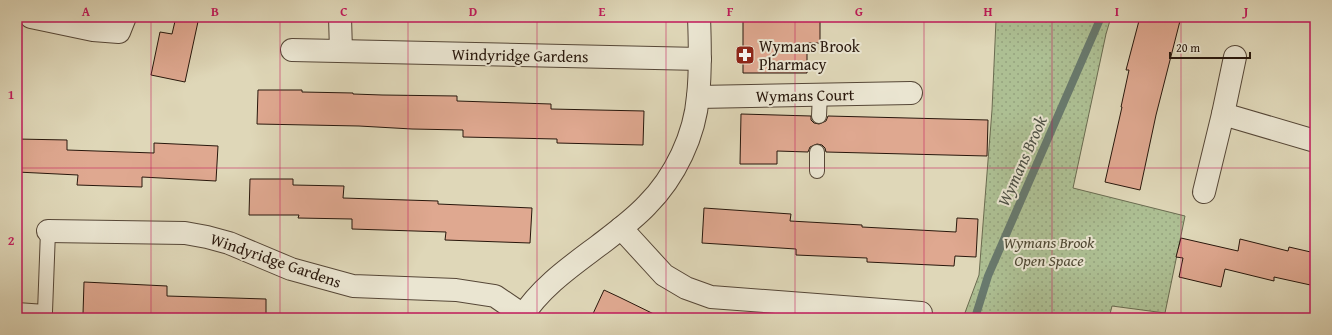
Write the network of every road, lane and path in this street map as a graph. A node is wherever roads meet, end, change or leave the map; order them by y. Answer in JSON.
{"nodes":[{"id":1,"x":31,"y":17,"type":"edge"},
{"id":2,"x":126,"y":17,"type":"edge"},
{"id":3,"x":340,"y":17,"type":"edge"},
{"id":4,"x":699,"y":17,"type":"edge"},
{"id":5,"x":292,"y":50,"type":"dead end"},
{"id":6,"x":341,"y":51,"type":"junction"},
{"id":7,"x":1235,"y":58,"type":"dead end"},
{"id":8,"x":700,"y":59,"type":"junction"},
{"id":9,"x":911,"y":92,"type":"dead end"},
{"id":10,"x":820,"y":94,"type":"junction"},
{"id":11,"x":698,"y":97,"type":"junction"},
{"id":12,"x":1223,"y":114,"type":"junction"},
{"id":13,"x":819,"y":116,"type":"dead end"},
{"id":14,"x":1315,"y":141,"type":"edge"},
{"id":15,"x":817,"y":152,"type":"dead end"},
{"id":16,"x":817,"y":171,"type":"dead end"},
{"id":17,"x":1204,"y":192,"type":"dead end"},
{"id":18,"x":621,"y":228,"type":"junction"},
{"id":19,"x":48,"y":231,"type":"joint"},
{"id":20,"x":17,"y":310,"type":"edge"},
{"id":21,"x":805,"y":312,"type":"edge"},
{"id":22,"x":920,"y":313,"type":"dead end"},
{"id":23,"x":522,"y":316,"type":"edge"}],
"edges":[{"from":1,"to":2,"type":"street"},
{"from":3,"to":6,"type":"street"},
{"from":4,"to":8,"type":"street","name":"Windyridge Gardens"},
{"from":5,"to":6,"type":"street","name":"Windyridge Gardens"},
{"from":6,"to":8,"type":"street","name":"Windyridge Gardens"},
{"from":7,"to":12,"type":"street"},
{"from":8,"to":11,"type":"street","name":"Windyridge Gardens"},
{"from":9,"to":10,"type":"street","name":"Wymans Court"},
{"from":10,"to":11,"type":"street","name":"Wymans Court"},
{"from":10,"to":13,"type":"lane"},
{"from":11,"to":18,"type":"street","name":"Windyridge Gardens"},
{"from":12,"to":14,"type":"street"},
{"from":12,"to":17,"type":"street"},
{"from":15,"to":16,"type":"lane"},
{"from":18,"to":21,"type":"street"},
{"from":18,"to":23,"type":"street","name":"Windyridge Gardens"},
{"from":19,"to":20,"type":"lane"},
{"from":19,"to":23,"type":"street","name":"Windyridge Gardens"},
{"from":21,"to":22,"type":"street"}]}
